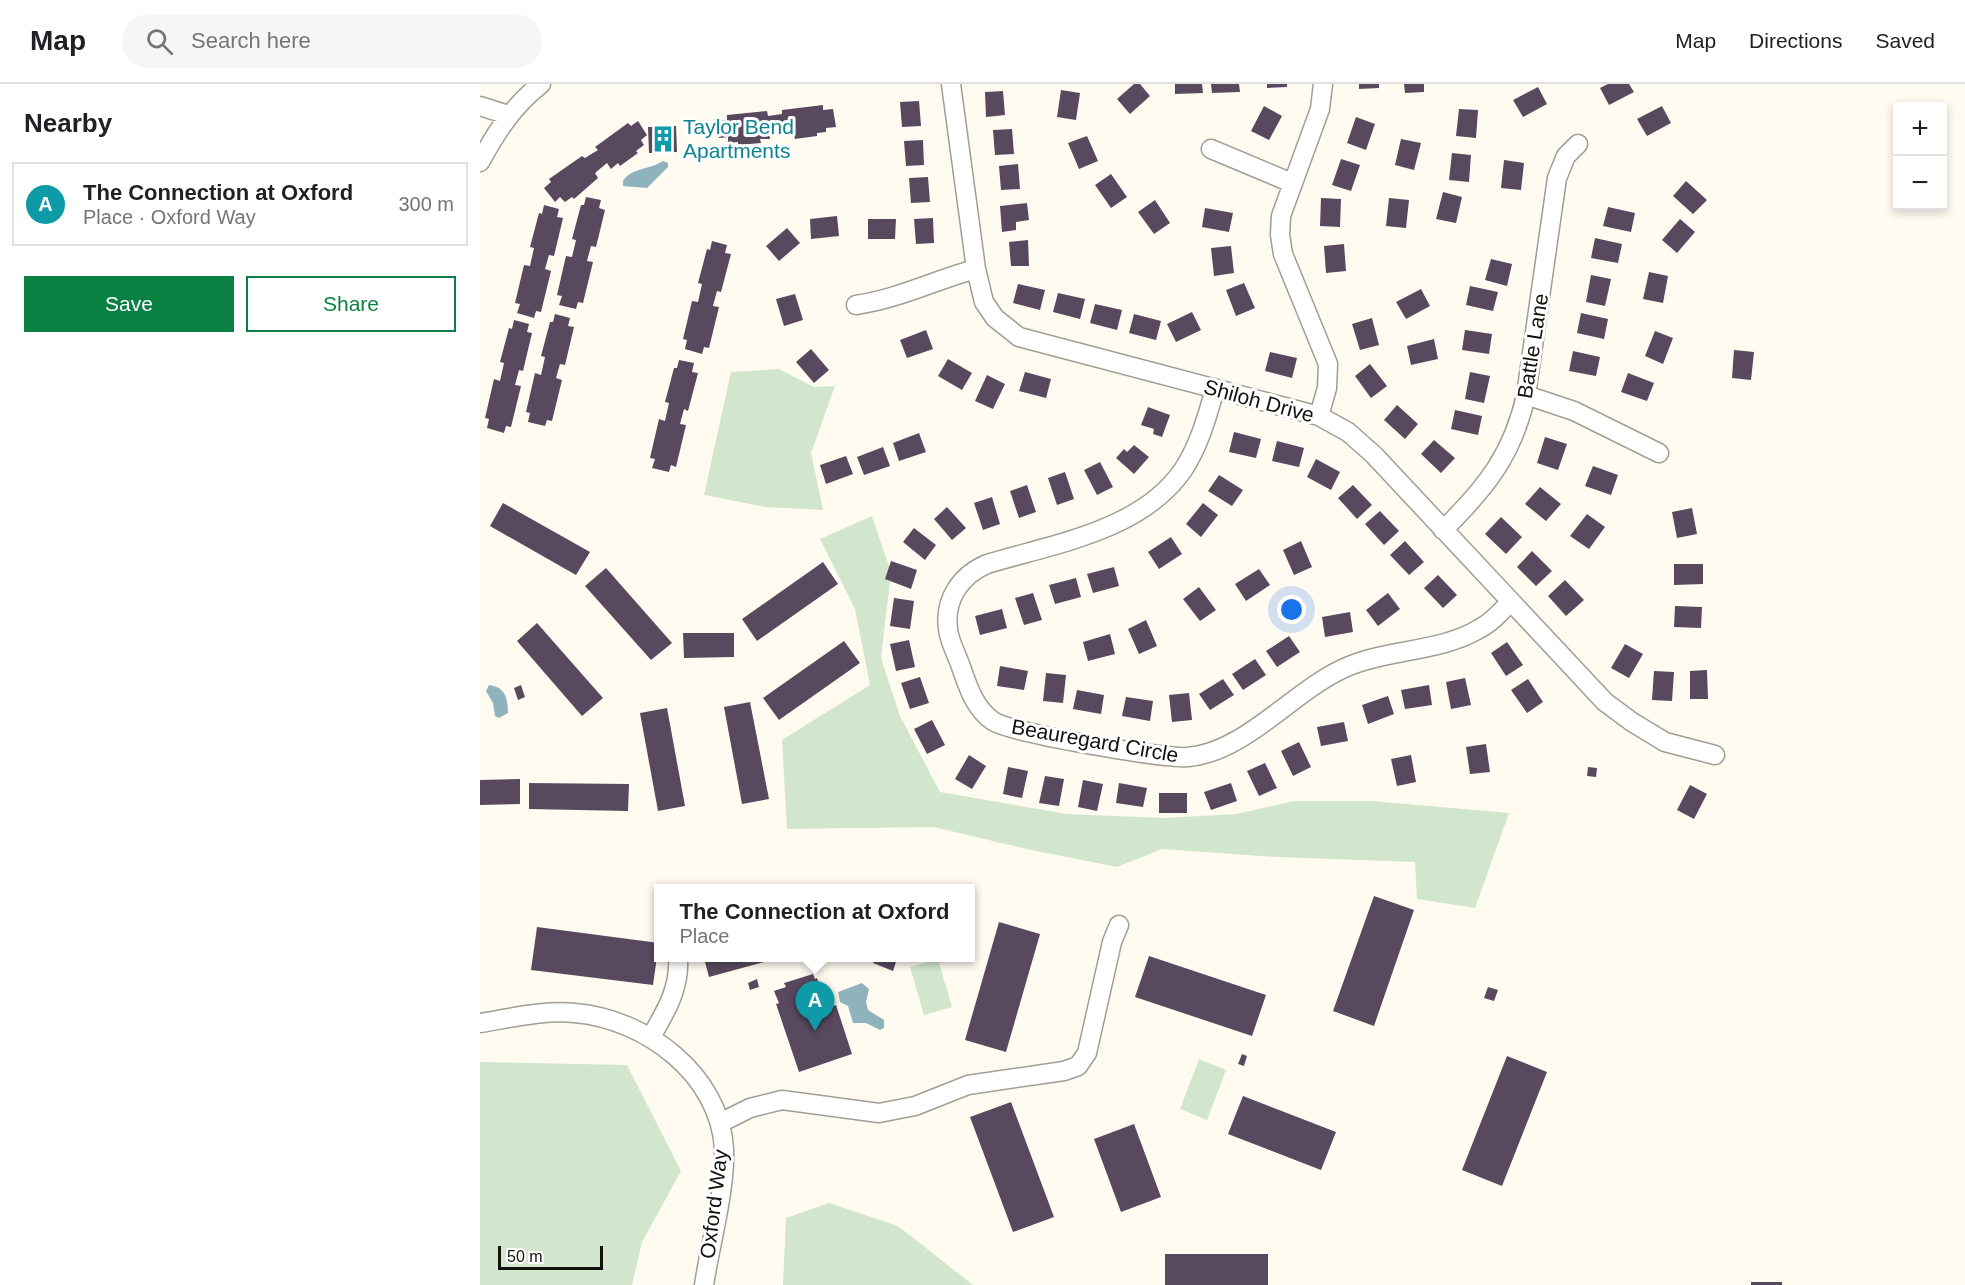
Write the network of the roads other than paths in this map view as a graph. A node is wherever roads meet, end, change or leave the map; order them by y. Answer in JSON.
{"nodes":[{"id":1,"x":541,"y":84,"type":"edge"},
{"id":2,"x":951,"y":84,"type":"edge"},
{"id":3,"x":1323,"y":84,"type":"edge"},
{"id":4,"x":480,"y":106,"type":"edge"},
{"id":5,"x":508,"y":115,"type":"junction"},
{"id":6,"x":1578,"y":144,"type":"dead end"},
{"id":7,"x":1211,"y":149,"type":"dead end"},
{"id":8,"x":480,"y":162,"type":"edge"},
{"id":9,"x":1292,"y":183,"type":"junction"},
{"id":10,"x":976,"y":268,"type":"junction"},
{"id":11,"x":856,"y":305,"type":"dead end"},
{"id":12,"x":1215,"y":389,"type":"junction"},
{"id":13,"x":1526,"y":395,"type":"junction"},
{"id":14,"x":1318,"y":416,"type":"junction"},
{"id":15,"x":1659,"y":453,"type":"dead end"},
{"id":16,"x":1443,"y":530,"type":"junction"},
{"id":17,"x":1510,"y":602,"type":"junction"},
{"id":18,"x":1715,"y":755,"type":"dead end"},
{"id":19,"x":1119,"y":925,"type":"dead end"},
{"id":20,"x":678,"y":962,"type":"edge"},
{"id":21,"x":480,"y":1023,"type":"edge"},
{"id":22,"x":651,"y":1037,"type":"junction"},
{"id":23,"x":720,"y":1123,"type":"junction"},
{"id":24,"x":704,"y":1285,"type":"edge"}],
"edges":[{"from":1,"to":5,"type":"street"},
{"from":2,"to":10,"type":"street","name":"Shiloh Drive"},
{"from":3,"to":9,"type":"street"},
{"from":4,"to":5,"type":"street"},
{"from":5,"to":8,"type":"street"},
{"from":6,"to":13,"type":"street","name":"Battle Lane"},
{"from":7,"to":9,"type":"street"},
{"from":9,"to":14,"type":"street"},
{"from":10,"to":11,"type":"street"},
{"from":10,"to":12,"type":"street","name":"Shiloh Drive"},
{"from":12,"to":14,"type":"street","name":"Shiloh Drive"},
{"from":12,"to":17,"type":"street","name":"Beauregard Circle"},
{"from":13,"to":15,"type":"street"},
{"from":13,"to":16,"type":"street","name":"Battle Lane"},
{"from":14,"to":16,"type":"street","name":"Shiloh Drive"},
{"from":16,"to":17,"type":"street","name":"Shiloh Drive"},
{"from":17,"to":18,"type":"street","name":"Shiloh Drive"},
{"from":19,"to":23,"type":"street"},
{"from":20,"to":22,"type":"street"},
{"from":21,"to":22,"type":"street","name":"Oxford Way"},
{"from":22,"to":23,"type":"street","name":"Oxford Way"},
{"from":23,"to":24,"type":"street","name":"Oxford Way"}]}
